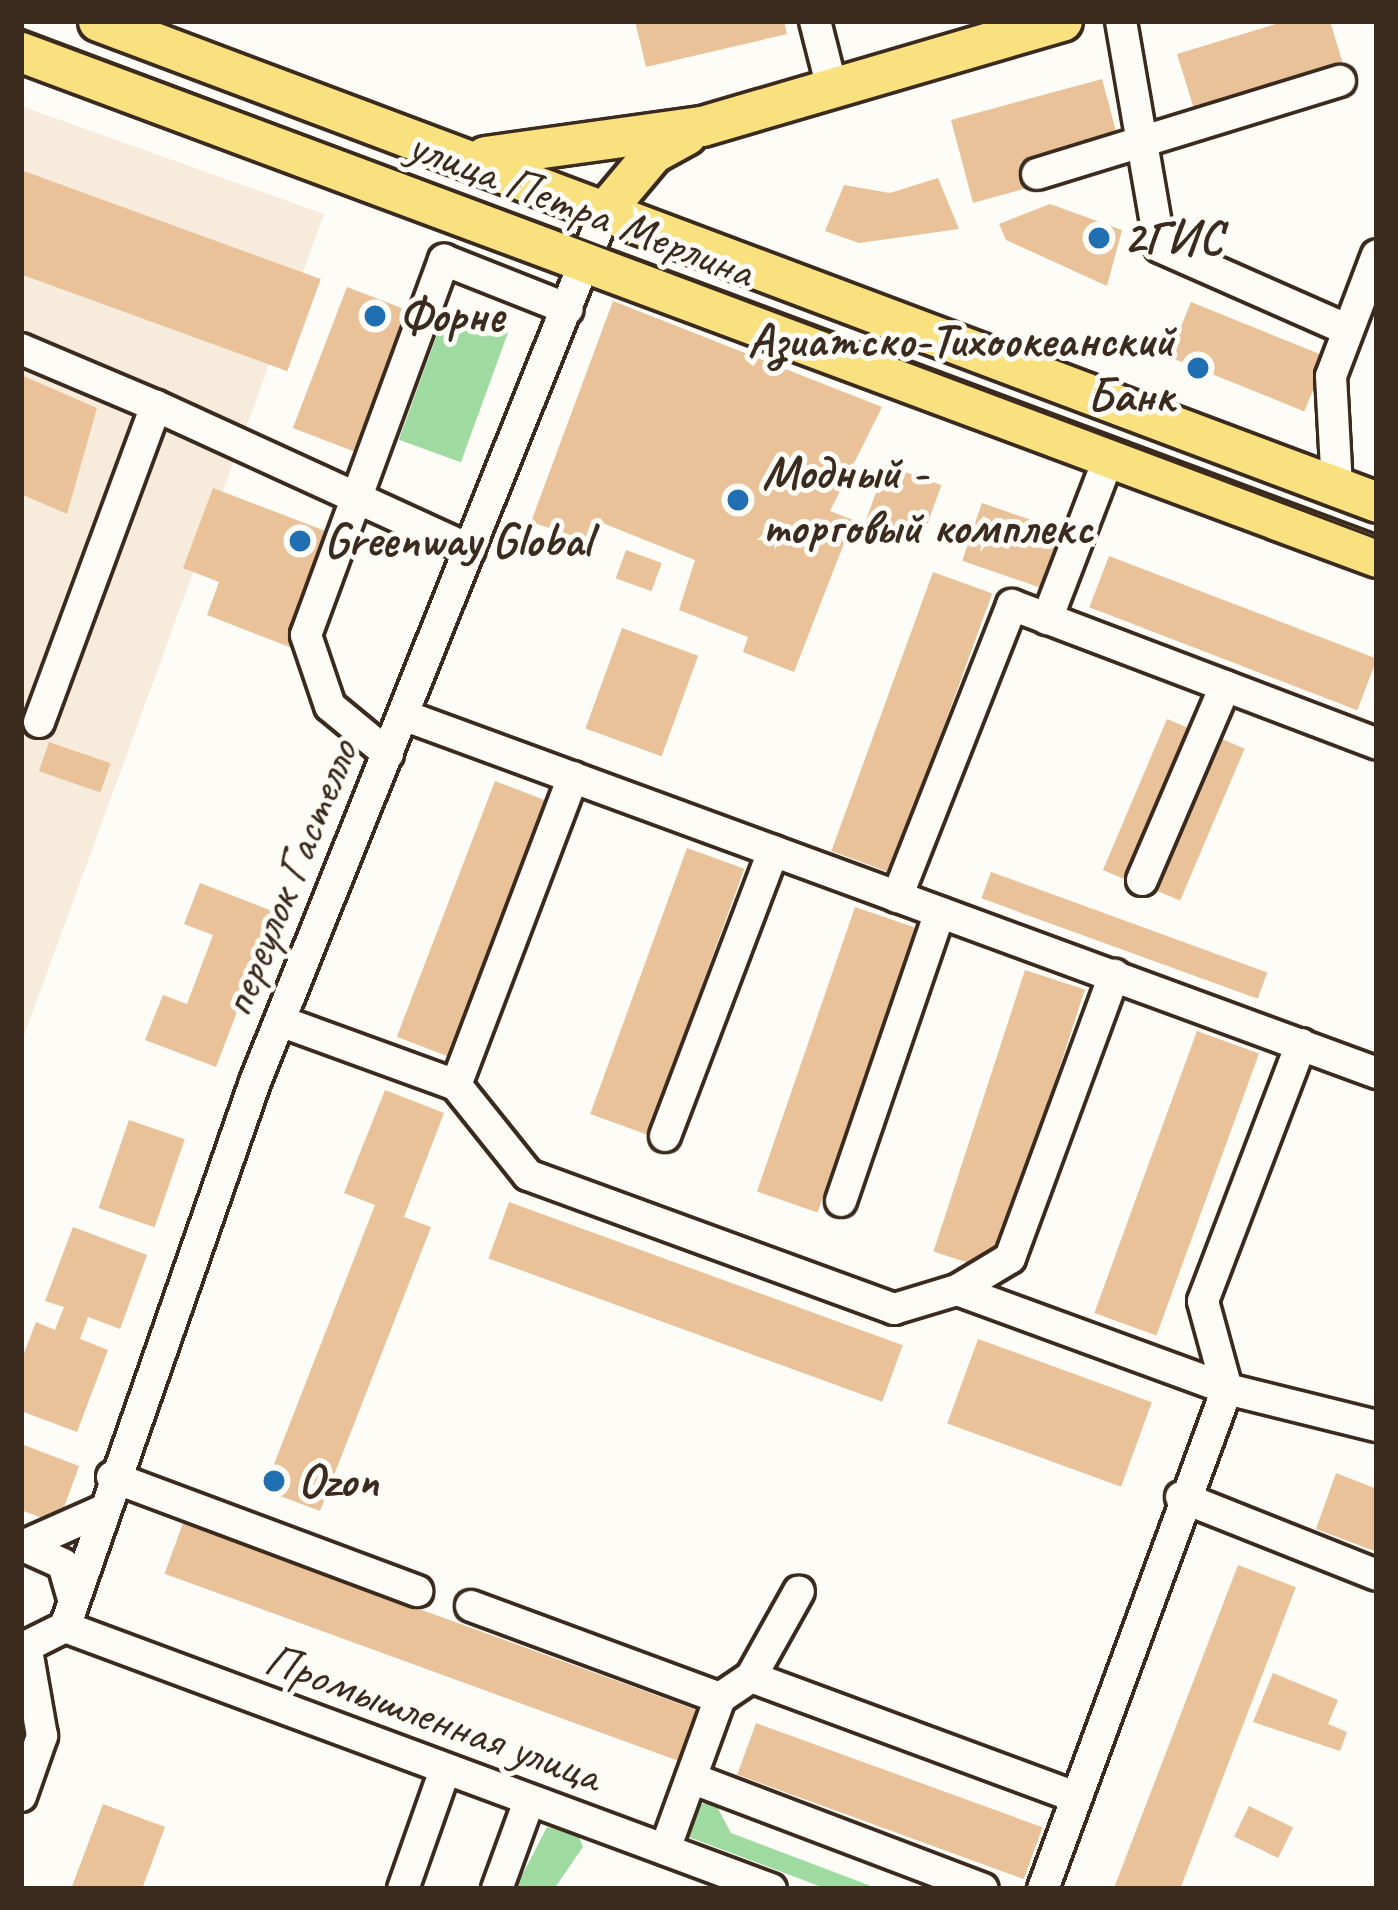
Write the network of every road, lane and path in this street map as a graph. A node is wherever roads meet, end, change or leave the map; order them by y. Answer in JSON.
{"nodes":[{"id":1,"x":98,"y":21,"type":"edge"},
{"id":2,"x":815,"y":21,"type":"edge"},
{"id":3,"x":1062,"y":21,"type":"edge"},
{"id":4,"x":1121,"y":21,"type":"edge"},
{"id":5,"x":21,"y":52,"type":"edge"},
{"id":6,"x":1340,"y":81,"type":"dead end"},
{"id":7,"x":832,"y":88,"type":"junction"},
{"id":8,"x":702,"y":126,"type":"junction"},
{"id":9,"x":1148,"y":136,"type":"junction"},
{"id":10,"x":464,"y":157,"type":"junction"},
{"id":11,"x":1037,"y":173,"type":"dead end"},
{"id":12,"x":606,"y":209,"type":"junction"},
{"id":13,"x":1377,"y":255,"type":"edge"},
{"id":14,"x":585,"y":265,"type":"junction"},
{"id":15,"x":568,"y":309,"type":"junction"},
{"id":16,"x":1344,"y":328,"type":"junction"},
{"id":17,"x":21,"y":349,"type":"edge"},
{"id":18,"x":156,"y":406,"type":"junction"},
{"id":19,"x":1108,"y":460,"type":"junction"},
{"id":20,"x":1337,"y":487,"type":"junction"},
{"id":21,"x":360,"y":500,"type":"junction"},
{"id":22,"x":1377,"y":502,"type":"edge"},
{"id":23,"x":470,"y":550,"type":"junction"},
{"id":24,"x":1377,"y":557,"type":"edge"},
{"id":25,"x":1047,"y":619,"type":"junction"},
{"id":26,"x":1225,"y":686,"type":"junction"},
{"id":27,"x":404,"y":715,"type":"junction"},
{"id":28,"x":39,"y":722,"type":"dead end"},
{"id":29,"x":1377,"y":744,"type":"edge"},
{"id":30,"x":388,"y":754,"type":"junction"},
{"id":31,"x":573,"y":777,"type":"junction"},
{"id":32,"x":773,"y":851,"type":"junction"},
{"id":33,"x":1142,"y":880,"type":"dead end"},
{"id":34,"x":897,"y":896,"type":"junction"},
{"id":35,"x":940,"y":912,"type":"junction"},
{"id":36,"x":1114,"y":975,"type":"junction"},
{"id":37,"x":280,"y":1021,"type":"junction"},
{"id":38,"x":1301,"y":1044,"type":"junction"},
{"id":39,"x":1377,"y":1073,"type":"edge"},
{"id":40,"x":456,"y":1085,"type":"junction"},
{"id":41,"x":665,"y":1136,"type":"dead end"},
{"id":42,"x":841,"y":1201,"type":"dead end"},
{"id":43,"x":957,"y":1290,"type":"junction"},
{"id":44,"x":1227,"y":1390,"type":"junction"},
{"id":45,"x":1377,"y":1426,"type":"edge"},
{"id":46,"x":112,"y":1477,"type":"junction"},
{"id":47,"x":1181,"y":1497,"type":"junction"},
{"id":48,"x":99,"y":1512,"type":"junction"},
{"id":49,"x":24,"y":1544,"type":"edge"},
{"id":50,"x":1377,"y":1575,"type":"edge"},
{"id":51,"x":418,"y":1591,"type":"dead end"},
{"id":52,"x":799,"y":1591,"type":"dead end"},
{"id":53,"x":471,"y":1606,"type":"dead end"},
{"id":54,"x":70,"y":1616,"type":"junction"},
{"id":55,"x":24,"y":1650,"type":"edge"},
{"id":56,"x":752,"y":1677,"type":"junction"},
{"id":57,"x":720,"y":1698,"type":"junction"},
{"id":58,"x":446,"y":1770,"type":"junction"},
{"id":59,"x":691,"y":1778,"type":"junction"},
{"id":60,"x":21,"y":1796,"type":"edge"},
{"id":61,"x":1076,"y":1797,"type":"junction"},
{"id":62,"x":529,"y":1801,"type":"junction"},
{"id":63,"x":665,"y":1849,"type":"junction"},
{"id":64,"x":403,"y":1889,"type":"edge"},
{"id":65,"x":497,"y":1889,"type":"edge"},
{"id":66,"x":771,"y":1889,"type":"edge"},
{"id":67,"x":983,"y":1889,"type":"edge"},
{"id":68,"x":1043,"y":1889,"type":"edge"}],
"edges":[{"from":1,"to":10,"type":"main road","name":"улица Петра Мерлина"},
{"from":2,"to":7,"type":"street"},
{"from":3,"to":7,"type":"main road"},
{"from":4,"to":9,"type":"street"},
{"from":5,"to":14,"type":"main road","name":"улица Петра Мерлина"},
{"from":6,"to":9,"type":"street"},
{"from":7,"to":8,"type":"main road"},
{"from":8,"to":10,"type":"main road"},
{"from":8,"to":12,"type":"main road"},
{"from":9,"to":11,"type":"street"},
{"from":9,"to":16,"type":"street"},
{"from":10,"to":12,"type":"main road","name":"улица Петра Мерлина"},
{"from":12,"to":14,"type":"street","name":"переулок Гастелло"},
{"from":12,"to":20,"type":"main road","name":"улица Петра Мерлина"},
{"from":13,"to":16,"type":"street"},
{"from":14,"to":15,"type":"street","name":"переулок Гастелло"},
{"from":14,"to":19,"type":"main road","name":"улица Петра Мерлина"},
{"from":15,"to":21,"type":"street"},
{"from":15,"to":23,"type":"street","name":"переулок Гастелло"},
{"from":16,"to":20,"type":"street"},
{"from":17,"to":18,"type":"street"},
{"from":18,"to":21,"type":"street"},
{"from":18,"to":28,"type":"street"},
{"from":19,"to":24,"type":"main road","name":"улица Петра Мерлина"},
{"from":19,"to":25,"type":"street"},
{"from":20,"to":22,"type":"main road","name":"улица Петра Мерлина"},
{"from":21,"to":23,"type":"street"},
{"from":21,"to":30,"type":"street"},
{"from":23,"to":27,"type":"street","name":"переулок Гастелло"},
{"from":25,"to":26,"type":"street"},
{"from":25,"to":34,"type":"street"},
{"from":26,"to":29,"type":"street"},
{"from":26,"to":33,"type":"street"},
{"from":27,"to":30,"type":"street","name":"переулок Гастелло"},
{"from":27,"to":31,"type":"street"},
{"from":30,"to":37,"type":"street","name":"переулок Гастелло"},
{"from":31,"to":32,"type":"street"},
{"from":31,"to":40,"type":"street"},
{"from":32,"to":34,"type":"street"},
{"from":32,"to":41,"type":"street"},
{"from":34,"to":35,"type":"street"},
{"from":35,"to":36,"type":"street"},
{"from":35,"to":42,"type":"street"},
{"from":36,"to":38,"type":"street"},
{"from":36,"to":43,"type":"street"},
{"from":37,"to":40,"type":"street"},
{"from":37,"to":46,"type":"street","name":"переулок Гастелло"},
{"from":38,"to":39,"type":"street"},
{"from":38,"to":44,"type":"street"},
{"from":40,"to":43,"type":"street"},
{"from":43,"to":44,"type":"street"},
{"from":44,"to":45,"type":"street"},
{"from":44,"to":47,"type":"street"},
{"from":46,"to":48,"type":"street","name":"переулок Гастелло"},
{"from":46,"to":51,"type":"street"},
{"from":47,"to":50,"type":"street"},
{"from":47,"to":61,"type":"street"},
{"from":48,"to":49,"type":"street"},
{"from":48,"to":54,"type":"street","name":"переулок Гастелло"},
{"from":49,"to":54,"type":"street"},
{"from":52,"to":56,"type":"street"},
{"from":53,"to":57,"type":"street"},
{"from":54,"to":55,"type":"street"},
{"from":54,"to":58,"type":"street","name":"Промышленная улица"},
{"from":55,"to":60,"type":"street"},
{"from":56,"to":57,"type":"street"},
{"from":56,"to":61,"type":"street"},
{"from":57,"to":59,"type":"street"},
{"from":58,"to":62,"type":"street","name":"Промышленная улица"},
{"from":58,"to":64,"type":"street"},
{"from":59,"to":63,"type":"street"},
{"from":59,"to":67,"type":"street"},
{"from":61,"to":68,"type":"street"},
{"from":62,"to":63,"type":"street","name":"Промышленная улица"},
{"from":62,"to":65,"type":"street"},
{"from":63,"to":66,"type":"street","name":"Промышленная улица"}]}
